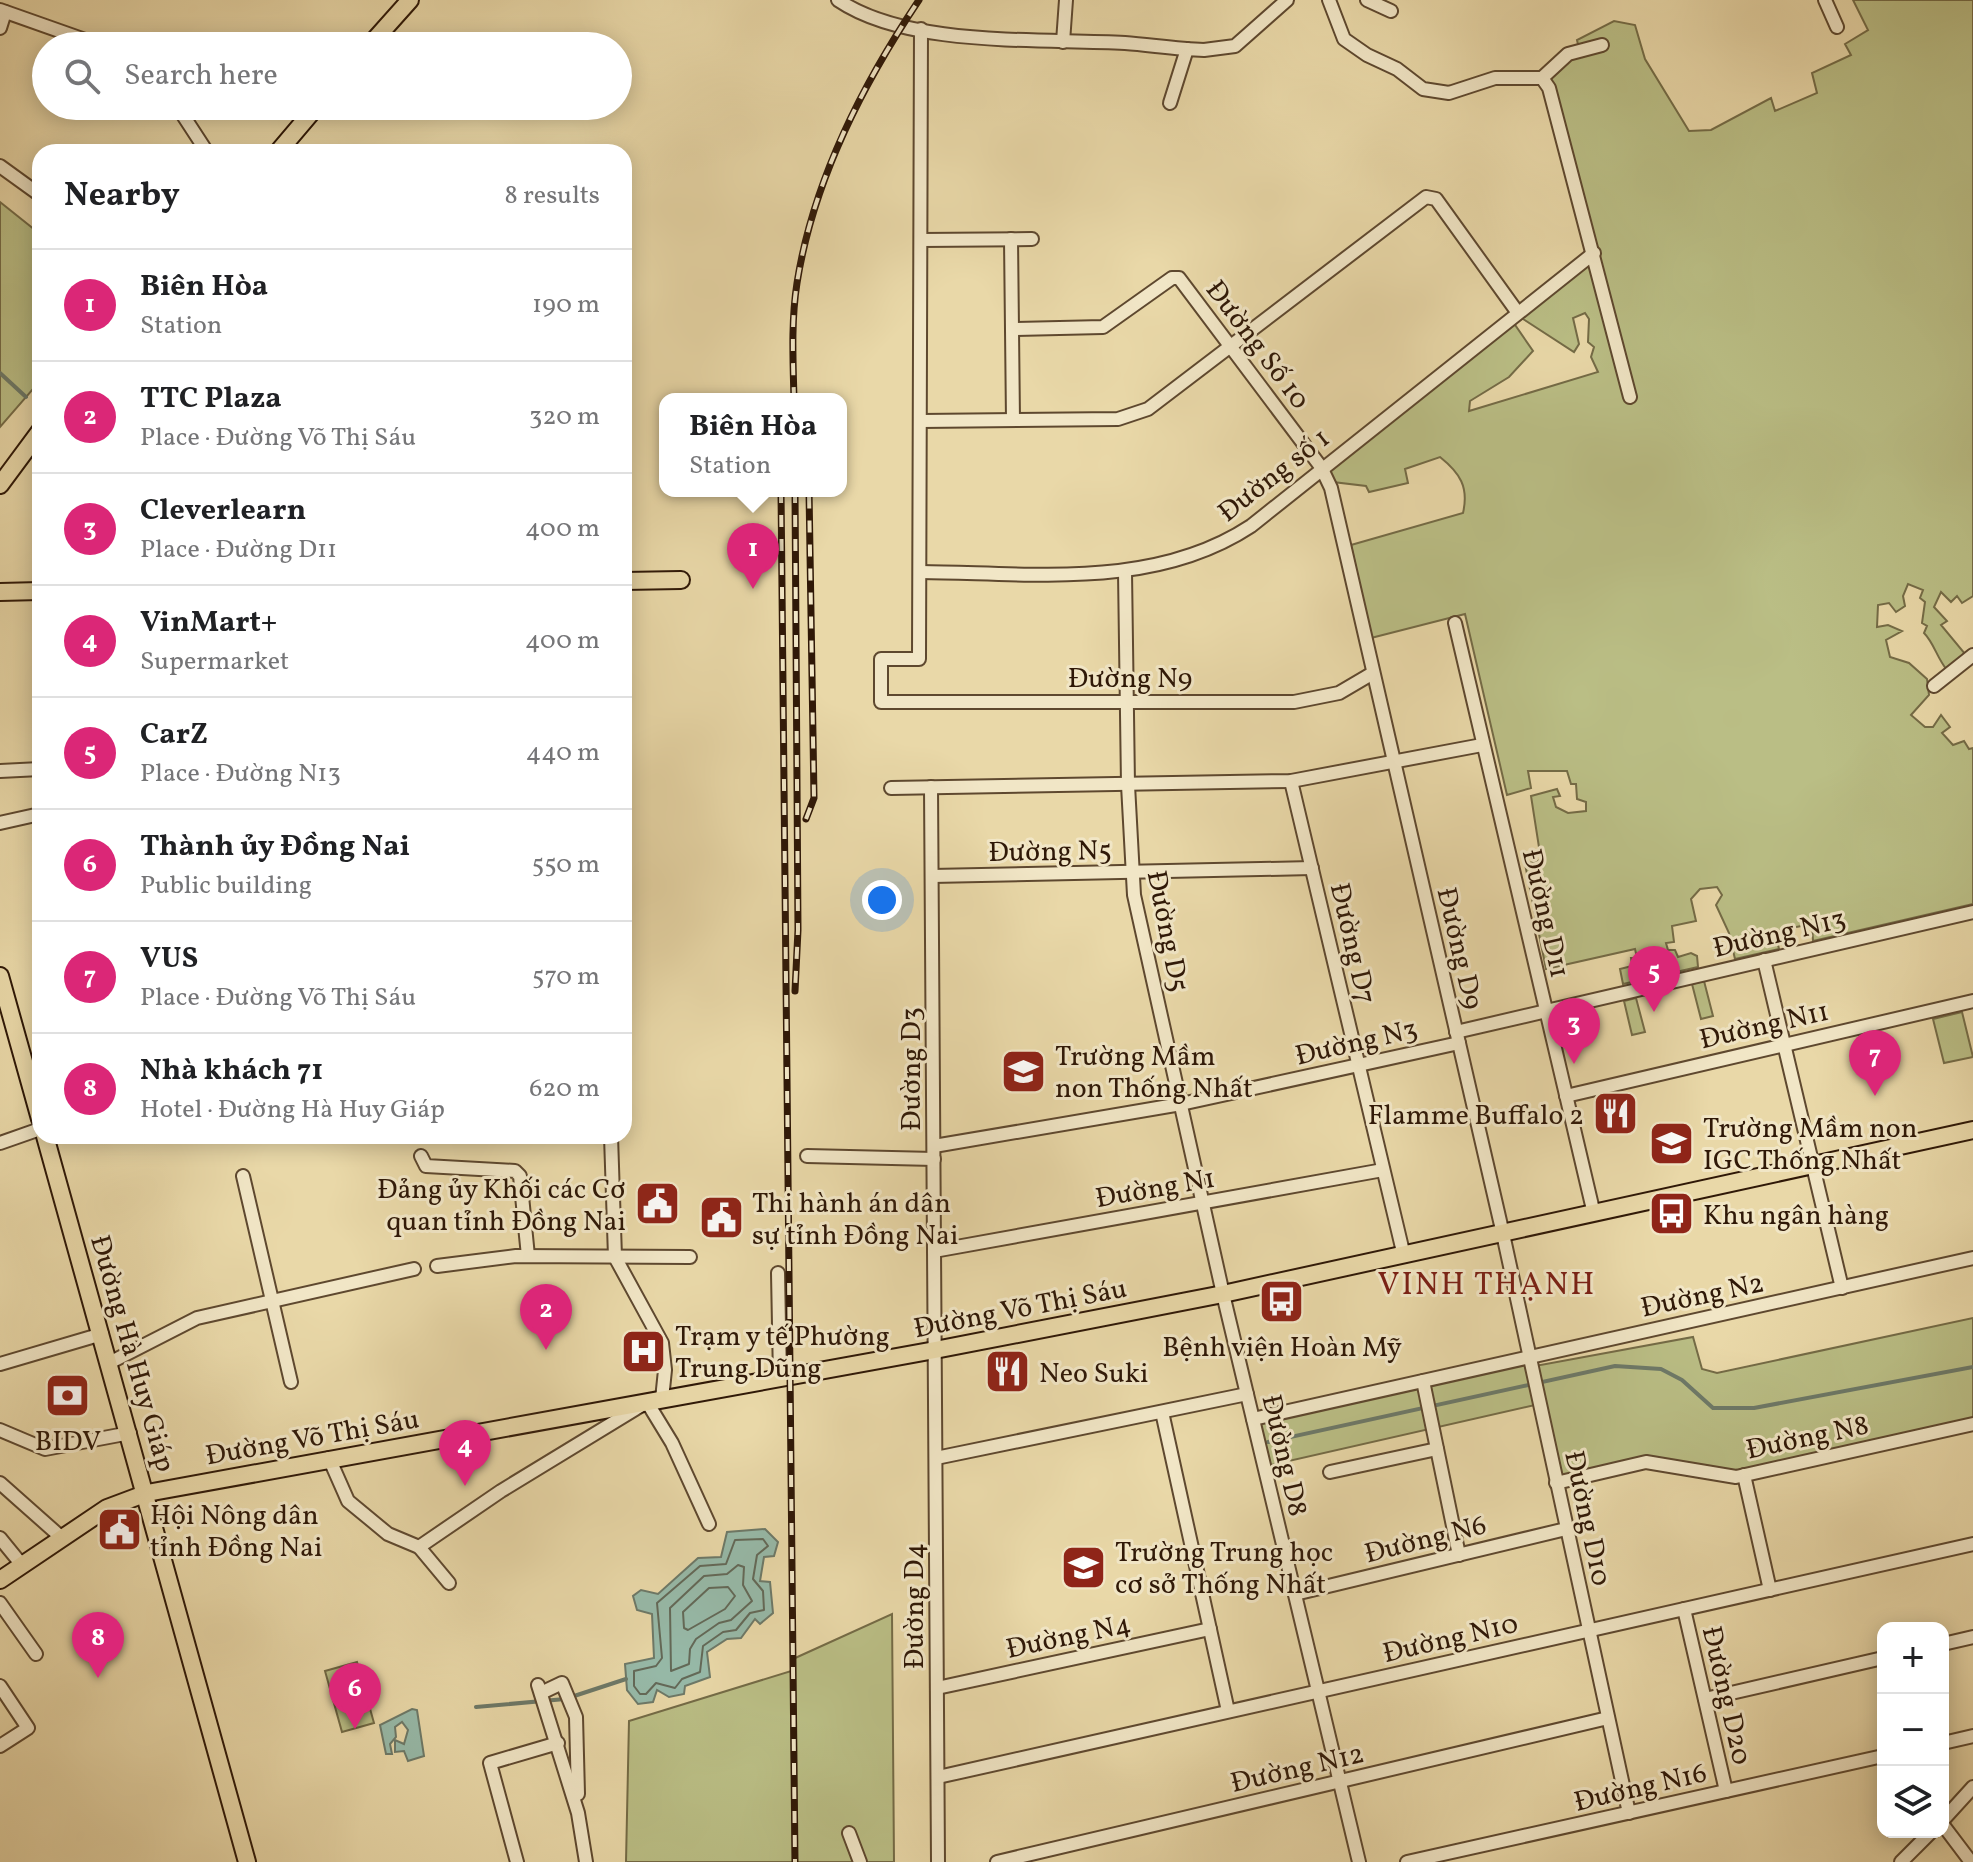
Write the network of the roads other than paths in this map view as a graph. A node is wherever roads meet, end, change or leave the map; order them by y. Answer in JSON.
{"nodes":[{"id":1,"x":410,"y":0,"type":"edge"},
{"id":2,"x":838,"y":0,"type":"edge"},
{"id":3,"x":1066,"y":0,"type":"edge"},
{"id":4,"x":1287,"y":0,"type":"edge"},
{"id":5,"x":1329,"y":0,"type":"edge"},
{"id":6,"x":1367,"y":0,"type":"edge"},
{"id":7,"x":1825,"y":0,"type":"edge"},
{"id":8,"x":2,"y":11,"type":"edge"},
{"id":9,"x":1391,"y":11,"type":"dead end"},
{"id":10,"x":1837,"y":27,"type":"dead end"},
{"id":11,"x":0,"y":28,"type":"edge"},
{"id":12,"x":921,"y":29,"type":"junction"},
{"id":13,"x":62,"y":32,"type":"edge"},
{"id":14,"x":381,"y":32,"type":"edge"},
{"id":15,"x":1063,"y":42,"type":"junction"},
{"id":16,"x":1602,"y":45,"type":"dead end"},
{"id":17,"x":1187,"y":49,"type":"junction"},
{"id":18,"x":1542,"y":78,"type":"junction"},
{"id":19,"x":1170,"y":103,"type":"dead end"},
{"id":20,"x":186,"y":120,"type":"edge"},
{"id":21,"x":305,"y":120,"type":"edge"},
{"id":22,"x":202,"y":144,"type":"edge"},
{"id":23,"x":285,"y":144,"type":"edge"},
{"id":24,"x":0,"y":166,"type":"edge"},
{"id":25,"x":32,"y":189,"type":"edge"},
{"id":26,"x":1011,"y":239,"type":"junction"},
{"id":27,"x":1032,"y":239,"type":"dead end"},
{"id":28,"x":921,"y":240,"type":"junction"},
{"id":29,"x":1594,"y":253,"type":"junction"},
{"id":30,"x":1518,"y":313,"type":"junction"},
{"id":31,"x":1012,"y":329,"type":"junction"},
{"id":32,"x":1231,"y":347,"type":"junction"},
{"id":33,"x":1630,"y":397,"type":"dead end"},
{"id":34,"x":1013,"y":420,"type":"junction"},
{"id":35,"x":921,"y":421,"type":"junction"},
{"id":36,"x":32,"y":442,"type":"edge"},
{"id":37,"x":1321,"y":467,"type":"junction"},
{"id":38,"x":0,"y":485,"type":"edge"},
{"id":39,"x":921,"y":572,"type":"junction"},
{"id":40,"x":1125,"y":572,"type":"junction"},
{"id":41,"x":681,"y":580,"type":"dead end"},
{"id":42,"x":632,"y":581,"type":"edge"},
{"id":43,"x":32,"y":591,"type":"edge"},
{"id":44,"x":0,"y":592,"type":"edge"},
{"id":45,"x":1455,"y":623,"type":"dead end"},
{"id":46,"x":1973,"y":655,"type":"edge"},
{"id":47,"x":1373,"y":673,"type":"junction"},
{"id":48,"x":1934,"y":686,"type":"dead end"},
{"id":49,"x":1127,"y":700,"type":"junction"},
{"id":50,"x":1482,"y":745,"type":"junction"},
{"id":51,"x":1393,"y":763,"type":"junction"},
{"id":52,"x":32,"y":769,"type":"edge"},
{"id":53,"x":0,"y":771,"type":"edge"},
{"id":54,"x":1291,"y":781,"type":"junction"},
{"id":55,"x":1128,"y":785,"type":"junction"},
{"id":56,"x":931,"y":787,"type":"junction"},
{"id":57,"x":891,"y":788,"type":"dead end"},
{"id":58,"x":32,"y":816,"type":"edge"},
{"id":59,"x":0,"y":823,"type":"edge"},
{"id":60,"x":1312,"y":868,"type":"junction"},
{"id":61,"x":1132,"y":872,"type":"junction"},
{"id":62,"x":932,"y":876,"type":"junction"},
{"id":63,"x":1973,"y":912,"type":"edge"},
{"id":64,"x":1764,"y":960,"type":"junction"},
{"id":65,"x":0,"y":976,"type":"edge"},
{"id":66,"x":1973,"y":1001,"type":"edge"},
{"id":67,"x":1545,"y":1011,"type":"junction"},
{"id":68,"x":1458,"y":1037,"type":"junction"},
{"id":69,"x":1784,"y":1043,"type":"junction"},
{"id":70,"x":1359,"y":1066,"type":"junction"},
{"id":71,"x":32,"y":1090,"type":"edge"},
{"id":72,"x":1566,"y":1096,"type":"junction"},
{"id":73,"x":1181,"y":1104,"type":"junction"},
{"id":74,"x":1973,"y":1130,"type":"edge"},
{"id":75,"x":32,"y":1132,"type":"edge"},
{"id":76,"x":0,"y":1143,"type":"edge"},
{"id":77,"x":47,"y":1144,"type":"edge"},
{"id":78,"x":611,"y":1144,"type":"edge"},
{"id":79,"x":934,"y":1152,"type":"junction"},
{"id":80,"x":421,"y":1156,"type":"dead end"},
{"id":81,"x":807,"y":1156,"type":"dead end"},
{"id":82,"x":1813,"y":1165,"type":"junction"},
{"id":83,"x":1383,"y":1170,"type":"junction"},
{"id":84,"x":243,"y":1176,"type":"dead end"},
{"id":85,"x":1203,"y":1202,"type":"junction"},
{"id":86,"x":1594,"y":1214,"type":"junction"},
{"id":87,"x":1503,"y":1234,"type":"junction"},
{"id":88,"x":934,"y":1251,"type":"junction"},
{"id":89,"x":528,"y":1256,"type":"junction"},
{"id":90,"x":1404,"y":1256,"type":"junction"},
{"id":91,"x":615,"y":1257,"type":"junction"},
{"id":92,"x":690,"y":1257,"type":"dead end"},
{"id":93,"x":1973,"y":1258,"type":"edge"},
{"id":94,"x":437,"y":1266,"type":"dead end"},
{"id":95,"x":414,"y":1269,"type":"dead end"},
{"id":96,"x":778,"y":1273,"type":"dead end"},
{"id":97,"x":1842,"y":1288,"type":"junction"},
{"id":98,"x":1223,"y":1294,"type":"junction"},
{"id":99,"x":273,"y":1298,"type":"junction"},
{"id":100,"x":102,"y":1334,"type":"junction"},
{"id":101,"x":935,"y":1350,"type":"junction"},
{"id":102,"x":111,"y":1362,"type":"junction"},
{"id":103,"x":0,"y":1364,"type":"edge"},
{"id":104,"x":1530,"y":1364,"type":"junction"},
{"id":105,"x":780,"y":1378,"type":"junction"},
{"id":106,"x":1423,"y":1381,"type":"junction"},
{"id":107,"x":291,"y":1382,"type":"dead end"},
{"id":108,"x":1247,"y":1394,"type":"junction"},
{"id":109,"x":654,"y":1400,"type":"junction"},
{"id":110,"x":1162,"y":1412,"type":"junction"},
{"id":111,"x":1253,"y":1419,"type":"junction"},
{"id":112,"x":1973,"y":1424,"type":"edge"},
{"id":113,"x":0,"y":1430,"type":"edge"},
{"id":114,"x":130,"y":1433,"type":"junction"},
{"id":115,"x":1437,"y":1449,"type":"junction"},
{"id":116,"x":329,"y":1458,"type":"junction"},
{"id":117,"x":936,"y":1458,"type":"junction"},
{"id":118,"x":1330,"y":1472,"type":"dead end"},
{"id":119,"x":1744,"y":1475,"type":"junction"},
{"id":120,"x":0,"y":1483,"type":"edge"},
{"id":121,"x":1556,"y":1483,"type":"junction"},
{"id":122,"x":147,"y":1493,"type":"junction"},
{"id":123,"x":709,"y":1524,"type":"dead end"},
{"id":124,"x":1566,"y":1529,"type":"junction"},
{"id":125,"x":0,"y":1538,"type":"edge"},
{"id":126,"x":62,"y":1538,"type":"junction"},
{"id":127,"x":1973,"y":1544,"type":"edge"},
{"id":128,"x":419,"y":1547,"type":"junction"},
{"id":129,"x":1459,"y":1555,"type":"junction"},
{"id":130,"x":22,"y":1565,"type":"junction"},
{"id":131,"x":0,"y":1580,"type":"edge"},
{"id":132,"x":449,"y":1583,"type":"dead end"},
{"id":133,"x":1770,"y":1590,"type":"junction"},
{"id":134,"x":1295,"y":1594,"type":"junction"},
{"id":135,"x":0,"y":1603,"type":"edge"},
{"id":136,"x":1684,"y":1609,"type":"junction"},
{"id":137,"x":1210,"y":1629,"type":"junction"},
{"id":138,"x":1589,"y":1630,"type":"junction"},
{"id":139,"x":1973,"y":1637,"type":"edge"},
{"id":140,"x":1949,"y":1643,"type":"edge"},
{"id":141,"x":36,"y":1654,"type":"dead end"},
{"id":142,"x":1877,"y":1659,"type":"edge"},
{"id":143,"x":0,"y":1686,"type":"edge"},
{"id":144,"x":937,"y":1688,"type":"junction"},
{"id":145,"x":1318,"y":1691,"type":"junction"},
{"id":146,"x":1705,"y":1699,"type":"junction"},
{"id":147,"x":1228,"y":1711,"type":"junction"},
{"id":148,"x":1608,"y":1718,"type":"junction"},
{"id":149,"x":1973,"y":1736,"type":"edge"},
{"id":150,"x":1949,"y":1742,"type":"edge"},
{"id":151,"x":558,"y":1743,"type":"junction"},
{"id":152,"x":0,"y":1746,"type":"edge"},
{"id":153,"x":1877,"y":1757,"type":"edge"},
{"id":154,"x":938,"y":1777,"type":"junction"},
{"id":155,"x":1340,"y":1781,"type":"junction"},
{"id":156,"x":1973,"y":1787,"type":"edge"},
{"id":157,"x":1726,"y":1791,"type":"junction"},
{"id":158,"x":578,"y":1813,"type":"junction"},
{"id":159,"x":1629,"y":1813,"type":"junction"},
{"id":160,"x":1949,"y":1816,"type":"edge"},
{"id":161,"x":1949,"y":1831,"type":"edge"},
{"id":162,"x":849,"y":1833,"type":"dead end"},
{"id":163,"x":1925,"y":1838,"type":"edge"},
{"id":164,"x":247,"y":1862,"type":"edge"},
{"id":165,"x":517,"y":1862,"type":"edge"},
{"id":166,"x":586,"y":1862,"type":"edge"},
{"id":167,"x":860,"y":1862,"type":"edge"},
{"id":168,"x":938,"y":1862,"type":"edge"},
{"id":169,"x":997,"y":1862,"type":"edge"},
{"id":170,"x":1359,"y":1862,"type":"edge"},
{"id":171,"x":1407,"y":1862,"type":"edge"},
{"id":172,"x":1902,"y":1862,"type":"edge"},
{"id":173,"x":1971,"y":1862,"type":"edge"}],
"edges":[{"from":1,"to":14,"type":"main road"},
{"from":2,"to":12,"type":"street"},
{"from":3,"to":15,"type":"street"},
{"from":4,"to":17,"type":"street"},
{"from":5,"to":18,"type":"street"},
{"from":6,"to":9,"type":"street"},
{"from":7,"to":10,"type":"street"},
{"from":8,"to":11,"type":"street"},
{"from":8,"to":13,"type":"street"},
{"from":12,"to":15,"type":"street"},
{"from":12,"to":28,"type":"street"},
{"from":15,"to":17,"type":"street"},
{"from":16,"to":18,"type":"street"},
{"from":17,"to":19,"type":"street"},
{"from":18,"to":29,"type":"street"},
{"from":20,"to":22,"type":"street"},
{"from":21,"to":23,"type":"main road"},
{"from":24,"to":25,"type":"street"},
{"from":26,"to":27,"type":"street"},
{"from":26,"to":28,"type":"street"},
{"from":26,"to":31,"type":"street"},
{"from":28,"to":35,"type":"street"},
{"from":29,"to":30,"type":"street","name":"Đường số 1"},
{"from":29,"to":33,"type":"street"},
{"from":30,"to":32,"type":"street"},
{"from":30,"to":37,"type":"street","name":"Đường số 1"},
{"from":31,"to":32,"type":"street","name":"Đường Số 10"},
{"from":31,"to":34,"type":"street"},
{"from":32,"to":34,"type":"street"},
{"from":32,"to":37,"type":"street","name":"Đường Số 10"},
{"from":34,"to":35,"type":"street"},
{"from":35,"to":39,"type":"street"},
{"from":36,"to":38,"type":"main road"},
{"from":37,"to":40,"type":"street","name":"Đường số 1"},
{"from":37,"to":47,"type":"street","name":"Đường Số 10"},
{"from":39,"to":40,"type":"street","name":"Đường số 1"},
{"from":39,"to":49,"type":"street","name":"Đường N9"},
{"from":40,"to":49,"type":"street","name":"Đường D5"},
{"from":41,"to":42,"type":"main road"},
{"from":43,"to":44,"type":"main road"},
{"from":45,"to":50,"type":"street","name":"Đường D11"},
{"from":46,"to":48,"type":"street"},
{"from":47,"to":49,"type":"street","name":"Đường N9"},
{"from":47,"to":51,"type":"street","name":"Đường D9"},
{"from":49,"to":55,"type":"street","name":"Đường D5"},
{"from":50,"to":51,"type":"street"},
{"from":50,"to":67,"type":"street","name":"Đường D11"},
{"from":51,"to":54,"type":"street"},
{"from":51,"to":68,"type":"street","name":"Đường D9"},
{"from":52,"to":53,"type":"street"},
{"from":54,"to":55,"type":"street"},
{"from":54,"to":60,"type":"street","name":"Đường D7"},
{"from":55,"to":56,"type":"street"},
{"from":55,"to":61,"type":"street","name":"Đường D5"},
{"from":56,"to":57,"type":"street"},
{"from":56,"to":62,"type":"street","name":"Đường D3"},
{"from":58,"to":59,"type":"street"},
{"from":60,"to":61,"type":"street","name":"Đường N5"},
{"from":60,"to":70,"type":"street","name":"Đường D7"},
{"from":61,"to":62,"type":"street","name":"Đường N5"},
{"from":61,"to":73,"type":"street","name":"Đường D5"},
{"from":62,"to":79,"type":"street","name":"Đường D3"},
{"from":63,"to":64,"type":"street","name":"Đường N13"},
{"from":64,"to":67,"type":"street","name":"Đường N13"},
{"from":64,"to":69,"type":"street"},
{"from":65,"to":71,"type":"main road"},
{"from":66,"to":69,"type":"street","name":"Đường N11"},
{"from":67,"to":68,"type":"street","name":"Đường N13"},
{"from":67,"to":72,"type":"street","name":"Đường D11"},
{"from":68,"to":70,"type":"street","name":"Đường N3"},
{"from":68,"to":87,"type":"street","name":"Đường D9"},
{"from":69,"to":72,"type":"street","name":"Đường N11"},
{"from":69,"to":82,"type":"street"},
{"from":70,"to":73,"type":"street","name":"Đường N3"},
{"from":70,"to":83,"type":"street","name":"Đường D7"},
{"from":72,"to":86,"type":"street","name":"Đường D11"},
{"from":73,"to":79,"type":"street","name":"Đường N3"},
{"from":73,"to":85,"type":"street","name":"Đường D5"},
{"from":74,"to":82,"type":"main road","name":"Đường Võ Thị Sáu"},
{"from":75,"to":76,"type":"street"},
{"from":77,"to":100,"type":"main road","name":"Đường Hà Huy Giáp"},
{"from":78,"to":91,"type":"street"},
{"from":79,"to":81,"type":"street","name":"Đường N3"},
{"from":79,"to":88,"type":"street","name":"Đường D3"},
{"from":80,"to":89,"type":"street"},
{"from":82,"to":86,"type":"main road","name":"Đường Võ Thị Sáu"},
{"from":82,"to":97,"type":"street"},
{"from":83,"to":85,"type":"street","name":"Đường N1"},
{"from":83,"to":90,"type":"street","name":"Đường D7"},
{"from":84,"to":99,"type":"street"},
{"from":85,"to":88,"type":"street","name":"Đường N1"},
{"from":85,"to":98,"type":"street","name":"Đường D5"},
{"from":86,"to":87,"type":"main road","name":"Đường Võ Thị Sáu"},
{"from":87,"to":90,"type":"main road","name":"Đường Võ Thị Sáu"},
{"from":87,"to":104,"type":"street","name":"Đường D10"},
{"from":88,"to":101,"type":"street","name":"Đường D3"},
{"from":89,"to":91,"type":"street"},
{"from":89,"to":94,"type":"street"},
{"from":90,"to":98,"type":"main road","name":"Đường Võ Thị Sáu"},
{"from":91,"to":92,"type":"street"},
{"from":91,"to":109,"type":"street"},
{"from":93,"to":97,"type":"street","name":"Đường N2"},
{"from":95,"to":99,"type":"street"},
{"from":96,"to":105,"type":"street"},
{"from":97,"to":104,"type":"street","name":"Đường N2"},
{"from":98,"to":101,"type":"main road","name":"Đường Võ Thị Sáu"},
{"from":98,"to":108,"type":"street","name":"Đường D8"},
{"from":99,"to":102,"type":"street"},
{"from":99,"to":107,"type":"street"},
{"from":100,"to":102,"type":"main road","name":"Đường Hà Huy Giáp"},
{"from":100,"to":103,"type":"street"},
{"from":101,"to":105,"type":"main road","name":"Đường Võ Thị Sáu"},
{"from":101,"to":117,"type":"street","name":"Đường D4"},
{"from":102,"to":114,"type":"main road","name":"Đường Hà Huy Giáp"},
{"from":104,"to":106,"type":"street","name":"Đường N2"},
{"from":104,"to":121,"type":"street","name":"Đường D10"},
{"from":105,"to":109,"type":"main road","name":"Đường Võ Thị Sáu"},
{"from":106,"to":111,"type":"street","name":"Đường N2"},
{"from":106,"to":115,"type":"street"},
{"from":108,"to":110,"type":"street"},
{"from":108,"to":111,"type":"street","name":"Đường D8"},
{"from":109,"to":116,"type":"main road","name":"Đường Võ Thị Sáu"},
{"from":109,"to":123,"type":"street"},
{"from":109,"to":128,"type":"street"},
{"from":110,"to":117,"type":"street"},
{"from":110,"to":137,"type":"street"},
{"from":111,"to":134,"type":"street","name":"Đường D8"},
{"from":112,"to":119,"type":"street","name":"Đường N8"},
{"from":113,"to":114,"type":"street"},
{"from":114,"to":122,"type":"main road","name":"Đường Hà Huy Giáp"},
{"from":115,"to":118,"type":"street"},
{"from":115,"to":129,"type":"street"},
{"from":116,"to":122,"type":"main road","name":"Đường Võ Thị Sáu"},
{"from":116,"to":128,"type":"street"},
{"from":117,"to":144,"type":"street","name":"Đường D4"},
{"from":119,"to":121,"type":"street","name":"Đường N8"},
{"from":119,"to":133,"type":"street"},
{"from":120,"to":126,"type":"street"},
{"from":121,"to":124,"type":"street","name":"Đường D10"},
{"from":122,"to":126,"type":"main road","name":"Đường Võ Thị Sáu"},
{"from":122,"to":164,"type":"main road","name":"Đường Hà Huy Giáp"},
{"from":124,"to":129,"type":"street","name":"Đường N6"},
{"from":124,"to":138,"type":"street","name":"Đường D10"},
{"from":125,"to":130,"type":"street"},
{"from":126,"to":130,"type":"main road","name":"Đường Võ Thị Sáu"},
{"from":127,"to":133,"type":"street","name":"Đường N10"},
{"from":128,"to":132,"type":"street"},
{"from":129,"to":134,"type":"street","name":"Đường N6"},
{"from":130,"to":131,"type":"main road","name":"Đường Võ Thị Sáu"},
{"from":133,"to":136,"type":"street","name":"Đường N10"},
{"from":134,"to":145,"type":"street","name":"Đường D8"},
{"from":135,"to":141,"type":"street"},
{"from":136,"to":138,"type":"street","name":"Đường N10"},
{"from":136,"to":146,"type":"street","name":"Đường D20"},
{"from":137,"to":144,"type":"street","name":"Đường N4"},
{"from":137,"to":147,"type":"street"},
{"from":138,"to":145,"type":"street","name":"Đường N10"},
{"from":138,"to":148,"type":"street","name":"Đường D10"},
{"from":139,"to":140,"type":"street"},
{"from":142,"to":146,"type":"street"},
{"from":143,"to":152,"type":"street"},
{"from":144,"to":154,"type":"street","name":"Đường D4"},
{"from":145,"to":147,"type":"street","name":"Đường N10"},
{"from":145,"to":155,"type":"street","name":"Đường D8"},
{"from":146,"to":157,"type":"street","name":"Đường D20"},
{"from":147,"to":154,"type":"street","name":"Đường N10"},
{"from":148,"to":155,"type":"street","name":"Đường N12"},
{"from":148,"to":159,"type":"street","name":"Đường D10"},
{"from":149,"to":150,"type":"street"},
{"from":151,"to":158,"type":"street"},
{"from":151,"to":158,"type":"street"},
{"from":151,"to":165,"type":"street"},
{"from":153,"to":157,"type":"street","name":"Đường N16"},
{"from":154,"to":168,"type":"street","name":"Đường D4"},
{"from":155,"to":169,"type":"street","name":"Đường N12"},
{"from":155,"to":170,"type":"street","name":"Đường D8"},
{"from":156,"to":160,"type":"street"},
{"from":157,"to":159,"type":"street","name":"Đường N16"},
{"from":158,"to":166,"type":"street"},
{"from":159,"to":171,"type":"street","name":"Đường N16"},
{"from":161,"to":173,"type":"street"},
{"from":162,"to":167,"type":"street"},
{"from":163,"to":172,"type":"street"}]}
